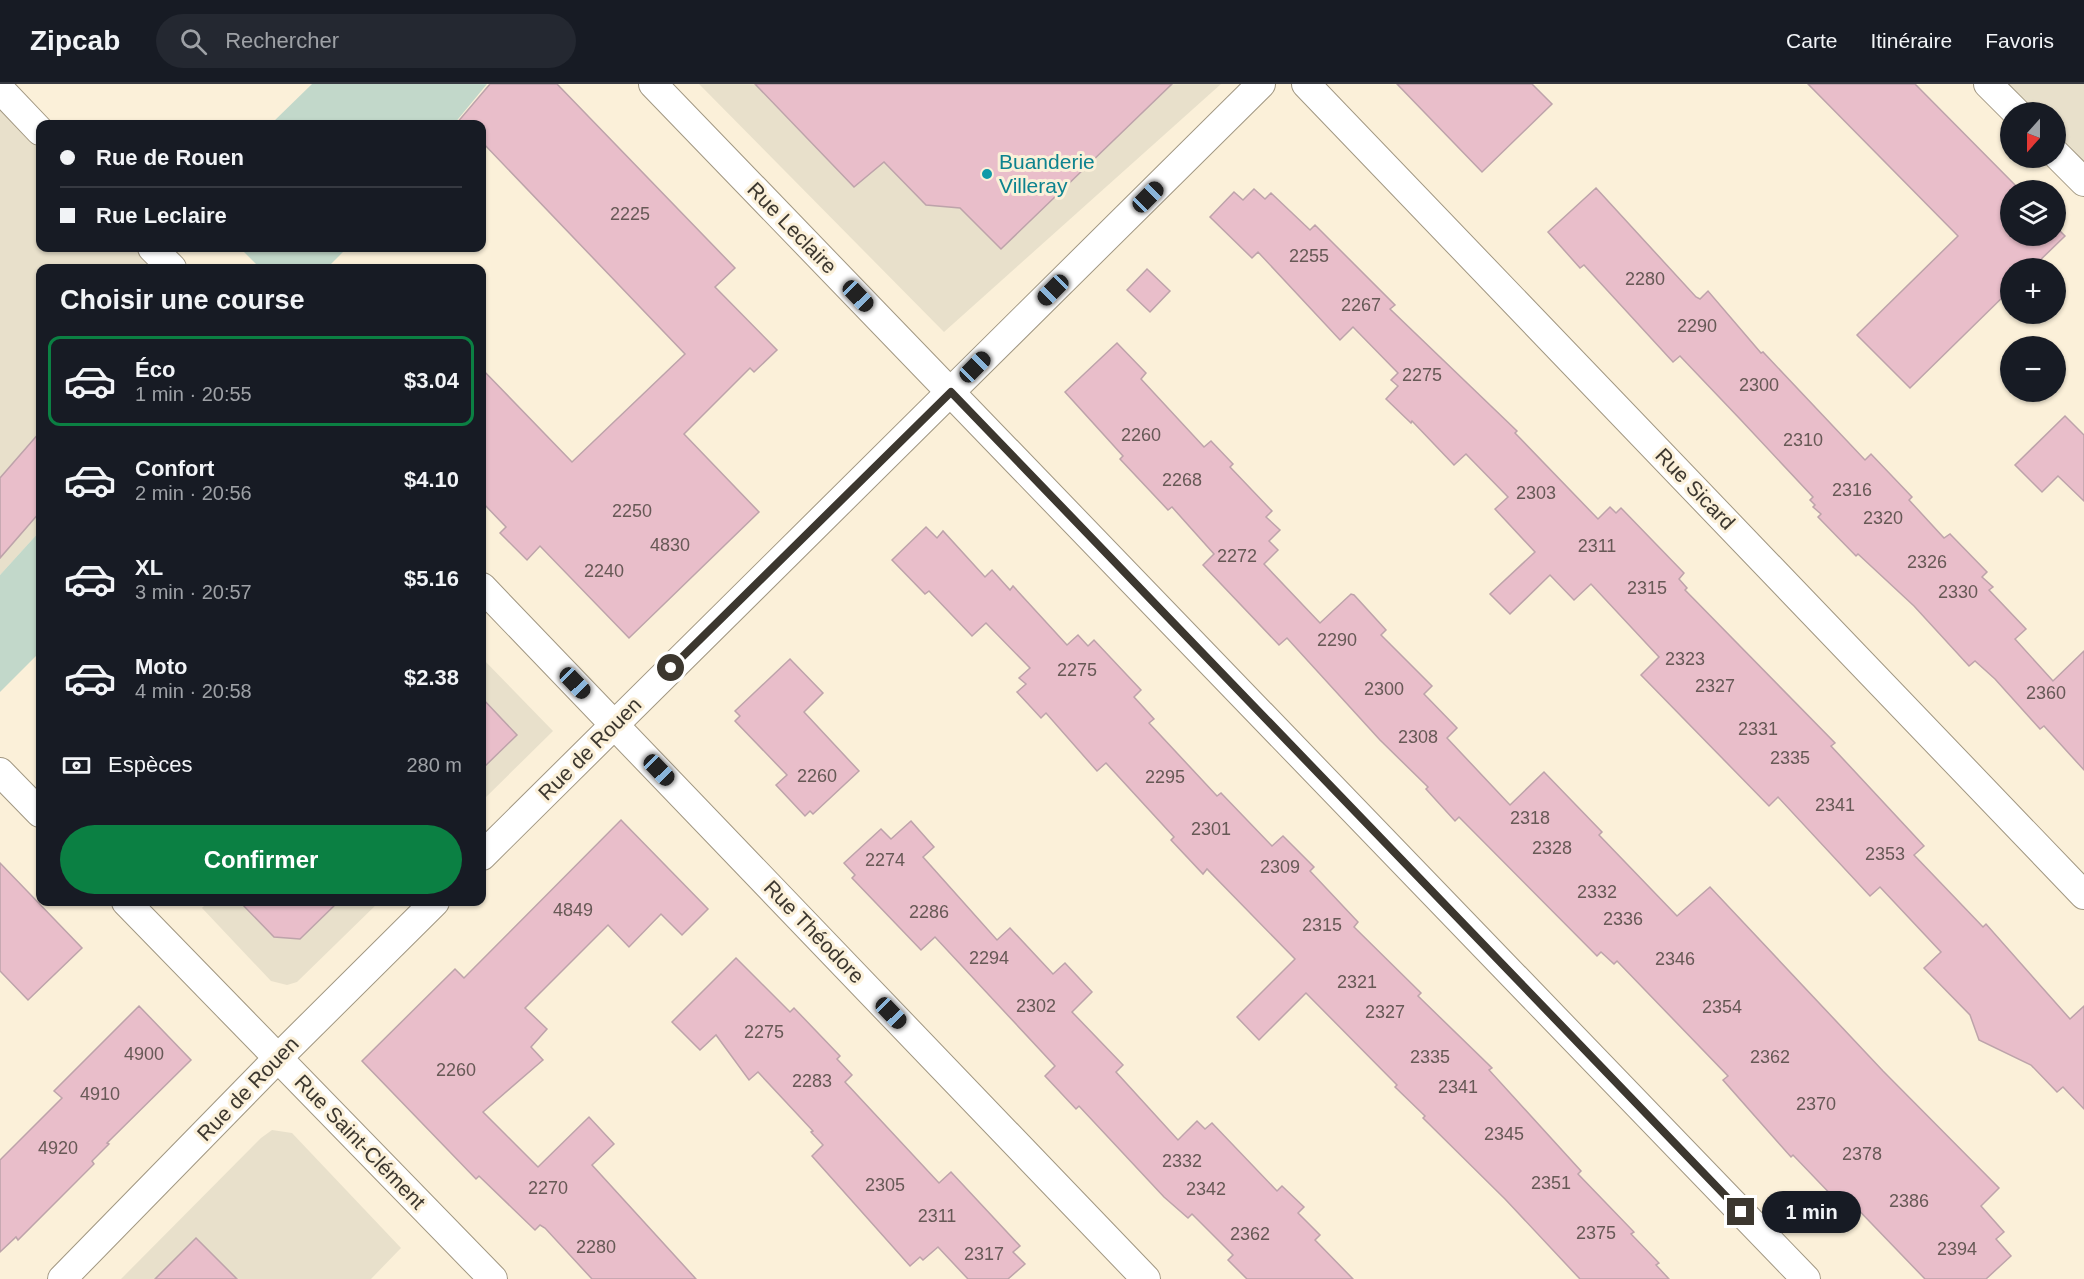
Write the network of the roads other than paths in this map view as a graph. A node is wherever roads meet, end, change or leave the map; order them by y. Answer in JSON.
{"nodes":[{"id":1,"x":653,"y":84,"type":"edge"},
{"id":2,"x":1261,"y":84,"type":"edge"},
{"id":3,"x":1306,"y":84,"type":"edge"},
{"id":4,"x":1988,"y":84,"type":"edge"},
{"id":5,"x":0,"y":88,"type":"edge"},
{"id":6,"x":2006,"y":102,"type":"edge"},
{"id":7,"x":36,"y":127,"type":"edge"},
{"id":8,"x":2066,"y":164,"type":"edge"},
{"id":9,"x":2084,"y":182,"type":"edge"},
{"id":10,"x":156,"y":252,"type":"edge"},
{"id":11,"x":168,"y":264,"type":"edge"},
{"id":12,"x":951,"y":392,"type":"junction"},
{"id":13,"x":486,"y":591,"type":"edge"},
{"id":14,"x":615,"y":723,"type":"junction"},
{"id":15,"x":0,"y":771,"type":"edge"},
{"id":16,"x":36,"y":809,"type":"edge"},
{"id":17,"x":486,"y":852,"type":"edge"},
{"id":18,"x":2084,"y":895,"type":"edge"},
{"id":19,"x":130,"y":906,"type":"edge"},
{"id":20,"x":431,"y":906,"type":"edge"},
{"id":21,"x":278,"y":1058,"type":"junction"},
{"id":22,"x":62,"y":1279,"type":"edge"},
{"id":23,"x":493,"y":1279,"type":"edge"},
{"id":24,"x":1146,"y":1279,"type":"edge"},
{"id":25,"x":1806,"y":1279,"type":"edge"}],
"edges":[{"from":1,"to":12,"type":"street","name":"Rue Leclaire"},
{"from":2,"to":12,"type":"street","name":"Rue de Rouen"},
{"from":3,"to":18,"type":"street","name":"Rue Sicard"},
{"from":4,"to":6,"type":"street"},
{"from":5,"to":7,"type":"street"},
{"from":8,"to":9,"type":"street"},
{"from":10,"to":11,"type":"street"},
{"from":12,"to":14,"type":"street","name":"Rue de Rouen"},
{"from":12,"to":25,"type":"street","name":"Rue Leclaire"},
{"from":13,"to":14,"type":"street","name":"Rue Théodore"},
{"from":14,"to":17,"type":"street","name":"Rue de Rouen"},
{"from":14,"to":24,"type":"street","name":"Rue Théodore"},
{"from":15,"to":16,"type":"street"},
{"from":19,"to":21,"type":"street","name":"Rue Saint-Clément"},
{"from":20,"to":21,"type":"street","name":"Rue de Rouen"},
{"from":21,"to":22,"type":"street","name":"Rue de Rouen"},
{"from":21,"to":23,"type":"street","name":"Rue Saint-Clément"}]}
